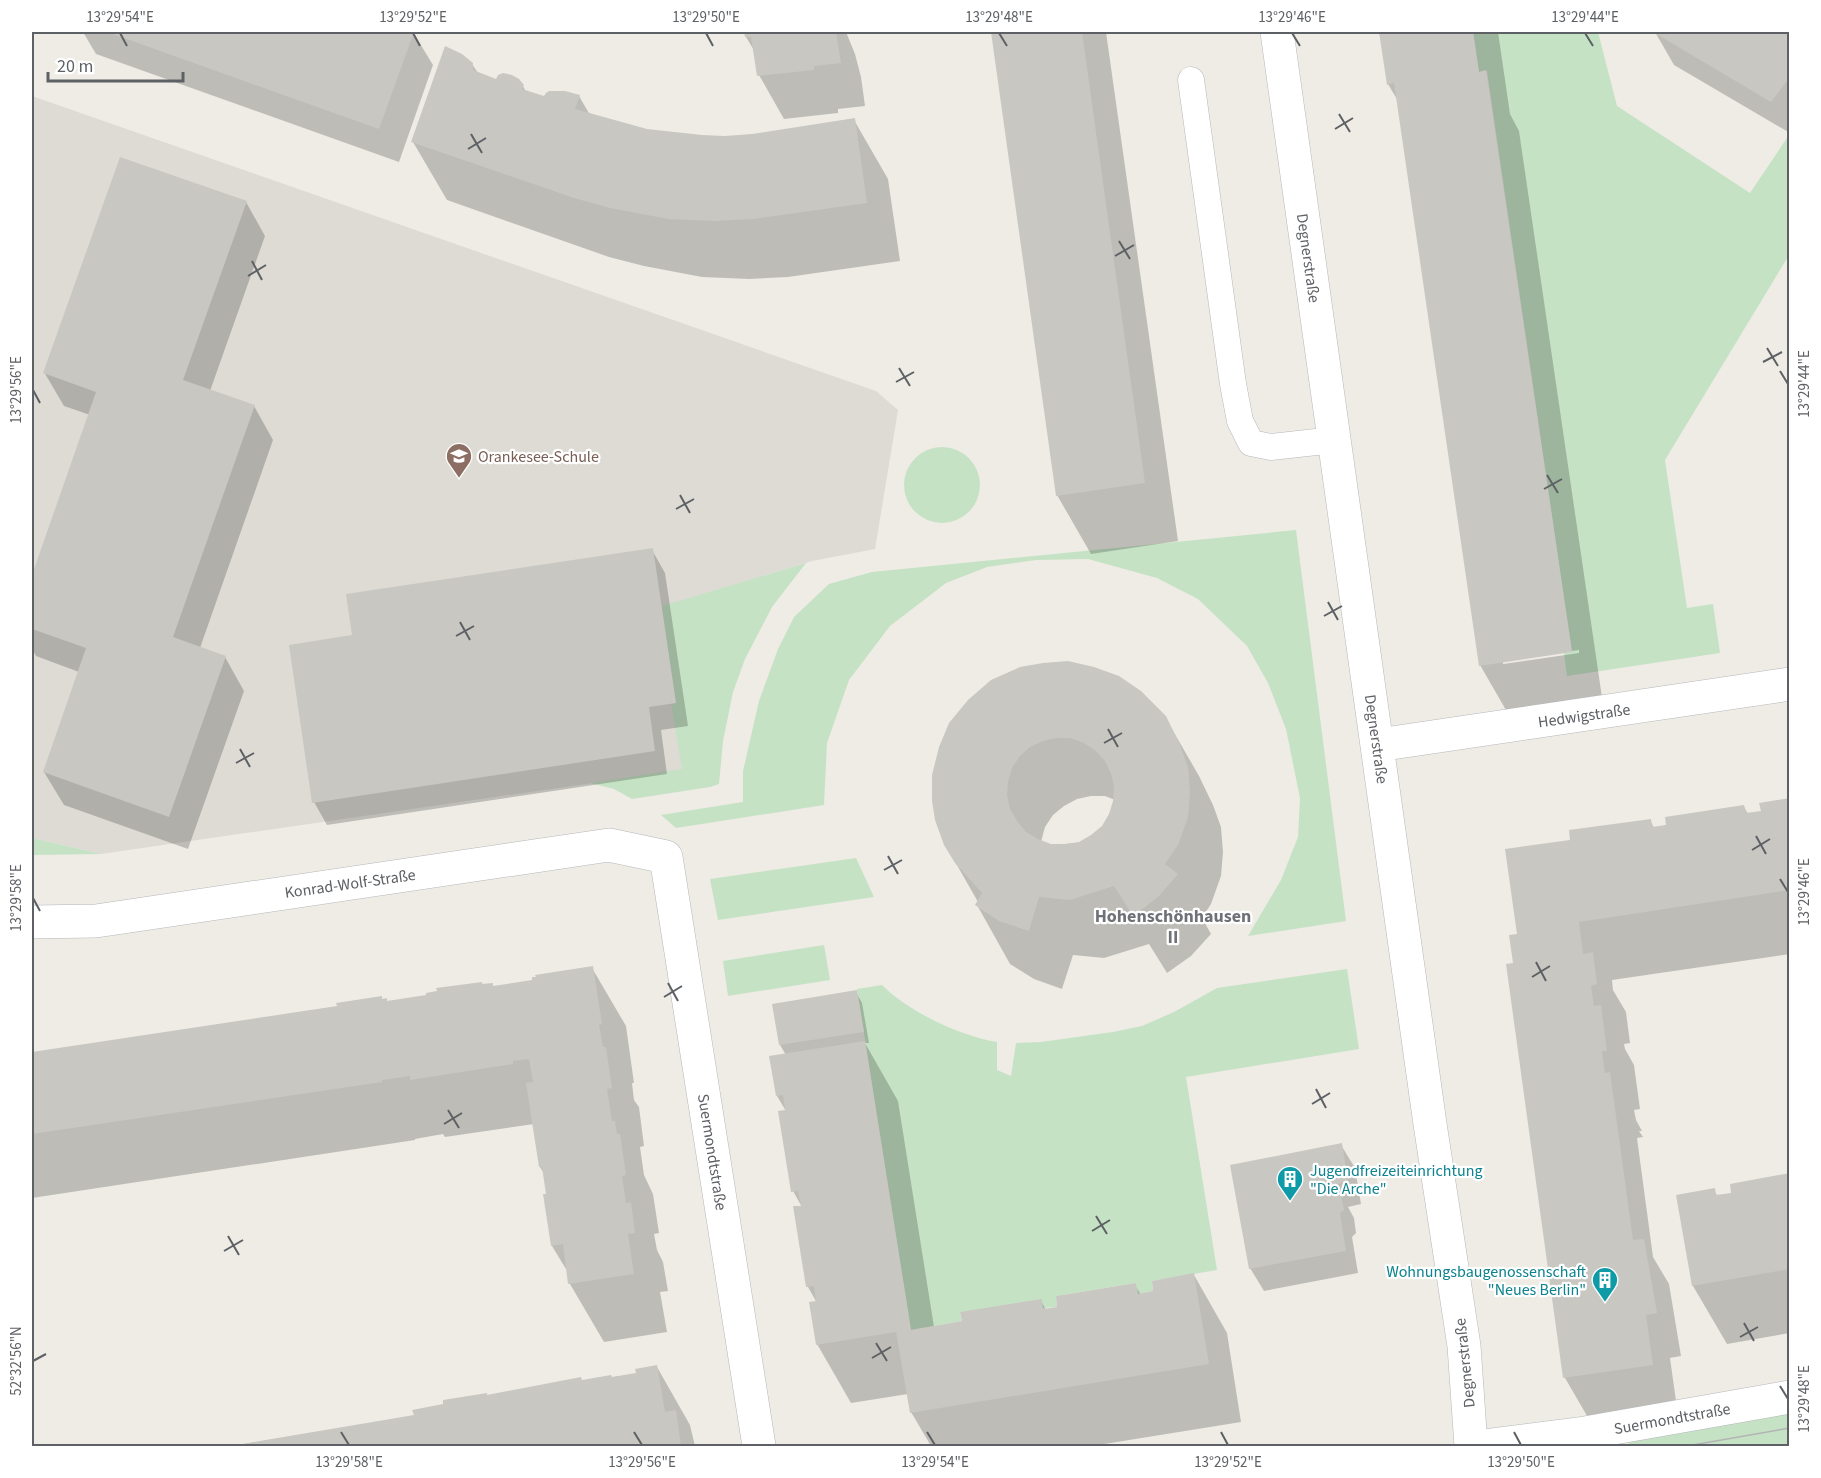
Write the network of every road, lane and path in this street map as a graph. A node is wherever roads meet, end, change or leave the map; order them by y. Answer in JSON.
{"nodes":[{"id":1,"x":1277,"y":32,"type":"edge"},
{"id":2,"x":1191,"y":80,"type":"dead end"},
{"id":3,"x":1334,"y":440,"type":"junction"},
{"id":4,"x":1790,"y":684,"type":"edge"},
{"id":5,"x":1378,"y":745,"type":"junction"},
{"id":6,"x":666,"y":857,"type":"joint"},
{"id":7,"x":32,"y":922,"type":"edge"},
{"id":8,"x":1790,"y":1397,"type":"edge"},
{"id":9,"x":759,"y":1446,"type":"edge"},
{"id":10,"x":1471,"y":1446,"type":"edge"},
{"id":11,"x":1483,"y":1446,"type":"edge"}],
"edges":[{"from":1,"to":3,"type":"street","name":"Degnerstraße"},
{"from":2,"to":3,"type":"lane"},
{"from":3,"to":5,"type":"street","name":"Degnerstraße"},
{"from":4,"to":5,"type":"street","name":"Hedwigstraße"},
{"from":5,"to":10,"type":"street","name":"Degnerstraße"},
{"from":6,"to":7,"type":"street","name":"Konrad-Wolf-Straße"},
{"from":6,"to":9,"type":"street","name":"Suermondtstraße"},
{"from":8,"to":11,"type":"street","name":"Suermondtstraße"}]}
